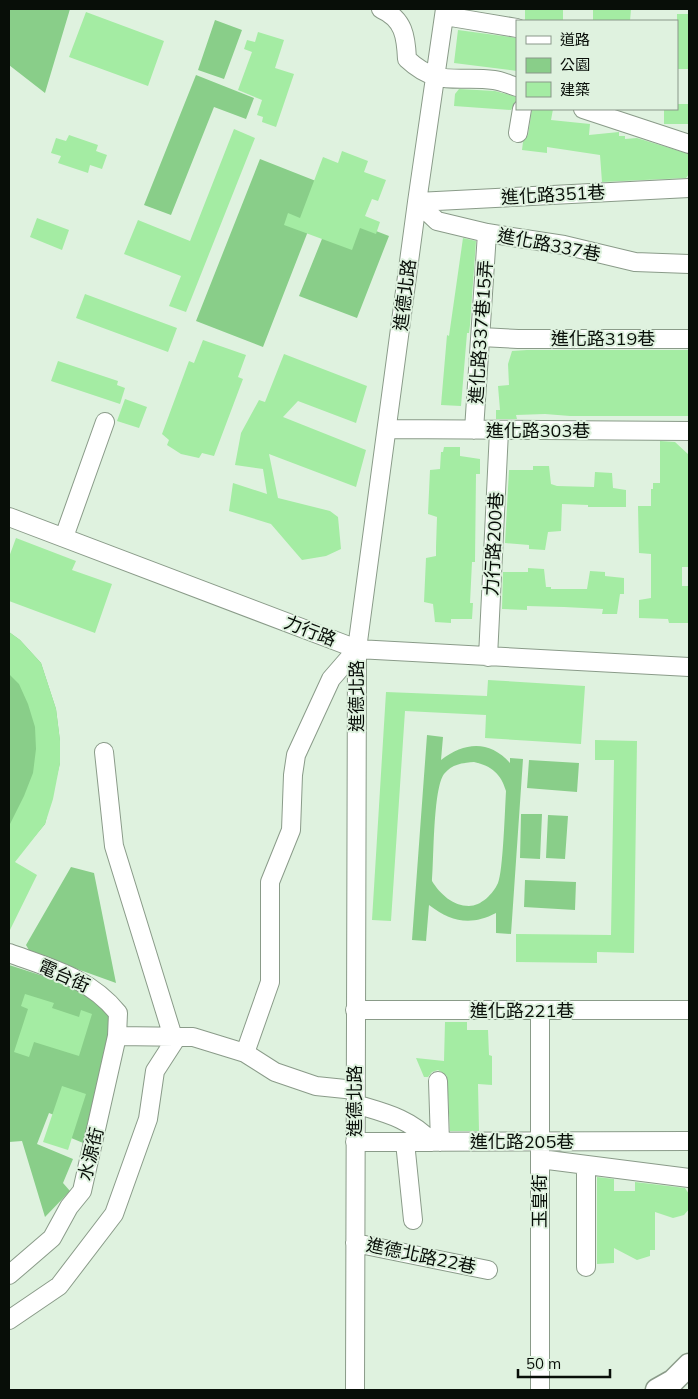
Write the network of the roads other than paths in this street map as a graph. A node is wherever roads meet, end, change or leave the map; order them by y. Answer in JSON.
{"nodes":[{"id":1,"x":382,"y":9,"type":"edge"},
{"id":2,"x":445,"y":12,"type":"edge"},
{"id":3,"x":516,"y":28,"type":"edge"},
{"id":4,"x":437,"y":79,"type":"junction"},
{"id":5,"x":516,"y":87,"type":"edge"},
{"id":6,"x":522,"y":110,"type":"edge"},
{"id":7,"x":586,"y":110,"type":"edge"},
{"id":8,"x":518,"y":133,"type":"dead end"},
{"id":9,"x":689,"y":144,"type":"edge"},
{"id":10,"x":689,"y":188,"type":"edge"},
{"id":11,"x":416,"y":202,"type":"junction"},
{"id":12,"x":487,"y":233,"type":"junction"},
{"id":13,"x":689,"y":264,"type":"edge"},
{"id":14,"x":481,"y":336,"type":"junction"},
{"id":15,"x":689,"y":339,"type":"edge"},
{"id":16,"x":105,"y":422,"type":"dead end"},
{"id":17,"x":387,"y":429,"type":"junction"},
{"id":18,"x":474,"y":430,"type":"junction"},
{"id":19,"x":499,"y":431,"type":"junction"},
{"id":20,"x":689,"y":431,"type":"edge"},
{"id":21,"x":9,"y":517,"type":"edge"},
{"id":22,"x":64,"y":537,"type":"junction"},
{"id":23,"x":357,"y":649,"type":"junction"},
{"id":24,"x":488,"y":656,"type":"junction"},
{"id":25,"x":689,"y":667,"type":"edge"},
{"id":26,"x":104,"y":752,"type":"dead end"},
{"id":27,"x":9,"y":954,"type":"edge"},
{"id":28,"x":355,"y":1010,"type":"junction"},
{"id":29,"x":689,"y":1010,"type":"edge"},
{"id":30,"x":540,"y":1011,"type":"junction"},
{"id":31,"x":117,"y":1036,"type":"junction"},
{"id":32,"x":175,"y":1037,"type":"junction"},
{"id":33,"x":245,"y":1053,"type":"junction"},
{"id":34,"x":438,"y":1080,"type":"dead end"},
{"id":35,"x":355,"y":1097,"type":"junction"},
{"id":36,"x":689,"y":1141,"type":"edge"},
{"id":37,"x":355,"y":1142,"type":"junction"},
{"id":38,"x":405,"y":1142,"type":"junction"},
{"id":39,"x":436,"y":1142,"type":"junction"},
{"id":40,"x":539,"y":1151,"type":"junction"},
{"id":41,"x":586,"y":1165,"type":"junction"},
{"id":42,"x":689,"y":1178,"type":"edge"},
{"id":43,"x":413,"y":1220,"type":"dead end"},
{"id":44,"x":355,"y":1243,"type":"junction"},
{"id":45,"x":586,"y":1267,"type":"dead end"},
{"id":46,"x":488,"y":1270,"type":"dead end"},
{"id":47,"x":9,"y":1275,"type":"edge"},
{"id":48,"x":9,"y":1320,"type":"edge"},
{"id":49,"x":689,"y":1365,"type":"edge"},
{"id":50,"x":355,"y":1390,"type":"edge"},
{"id":51,"x":540,"y":1390,"type":"edge"},
{"id":52,"x":657,"y":1390,"type":"edge"}],
"edges":[{"from":1,"to":4,"type":"street"},
{"from":2,"to":3,"type":"street"},
{"from":2,"to":4,"type":"street","name":"進德北路"},
{"from":4,"to":5,"type":"street"},
{"from":4,"to":11,"type":"street","name":"進德北路"},
{"from":6,"to":8,"type":"street"},
{"from":7,"to":9,"type":"street"},
{"from":10,"to":11,"type":"street","name":"進化路351巷"},
{"from":11,"to":12,"type":"street","name":"進化路337巷"},
{"from":11,"to":17,"type":"street","name":"進德北路"},
{"from":12,"to":13,"type":"street","name":"進化路337巷"},
{"from":12,"to":14,"type":"street","name":"進化路337巷15弄"},
{"from":14,"to":15,"type":"street","name":"進化路319巷"},
{"from":14,"to":18,"type":"street","name":"進化路337巷15弄"},
{"from":16,"to":22,"type":"street"},
{"from":17,"to":18,"type":"street","name":"進化路303巷"},
{"from":17,"to":23,"type":"street","name":"進德北路"},
{"from":18,"to":19,"type":"street","name":"進化路303巷"},
{"from":19,"to":20,"type":"street","name":"進化路303巷"},
{"from":19,"to":24,"type":"street","name":"力行路200巷"},
{"from":21,"to":22,"type":"street","name":"力行路"},
{"from":22,"to":23,"type":"street","name":"力行路"},
{"from":23,"to":24,"type":"street","name":"力行路"},
{"from":23,"to":28,"type":"street","name":"進德北路"},
{"from":23,"to":33,"type":"street"},
{"from":24,"to":25,"type":"street","name":"力行路"},
{"from":26,"to":32,"type":"street"},
{"from":27,"to":31,"type":"street","name":"電台街"},
{"from":28,"to":30,"type":"street","name":"進化路221巷"},
{"from":28,"to":35,"type":"street","name":"進德北路"},
{"from":29,"to":30,"type":"street","name":"進化路221巷"},
{"from":30,"to":40,"type":"street","name":"玉皇街"},
{"from":31,"to":32,"type":"street"},
{"from":31,"to":47,"type":"street","name":"水源街"},
{"from":32,"to":33,"type":"street"},
{"from":32,"to":48,"type":"street"},
{"from":33,"to":35,"type":"street"},
{"from":34,"to":39,"type":"street"},
{"from":35,"to":37,"type":"street","name":"進德北路"},
{"from":35,"to":39,"type":"street"},
{"from":36,"to":40,"type":"street","name":"進化路205巷"},
{"from":37,"to":38,"type":"street","name":"進化路205巷"},
{"from":37,"to":44,"type":"street","name":"進德北路"},
{"from":38,"to":39,"type":"street","name":"進化路205巷"},
{"from":38,"to":43,"type":"street"},
{"from":39,"to":40,"type":"street","name":"進化路205巷"},
{"from":40,"to":41,"type":"street","name":"進化路205巷"},
{"from":40,"to":51,"type":"street","name":"玉皇街"},
{"from":41,"to":42,"type":"street","name":"進化路205巷"},
{"from":41,"to":45,"type":"street","name":"進化路205巷"},
{"from":44,"to":46,"type":"street","name":"進德北路22巷"},
{"from":44,"to":50,"type":"street","name":"進德北路"},
{"from":49,"to":52,"type":"main road"}]}
